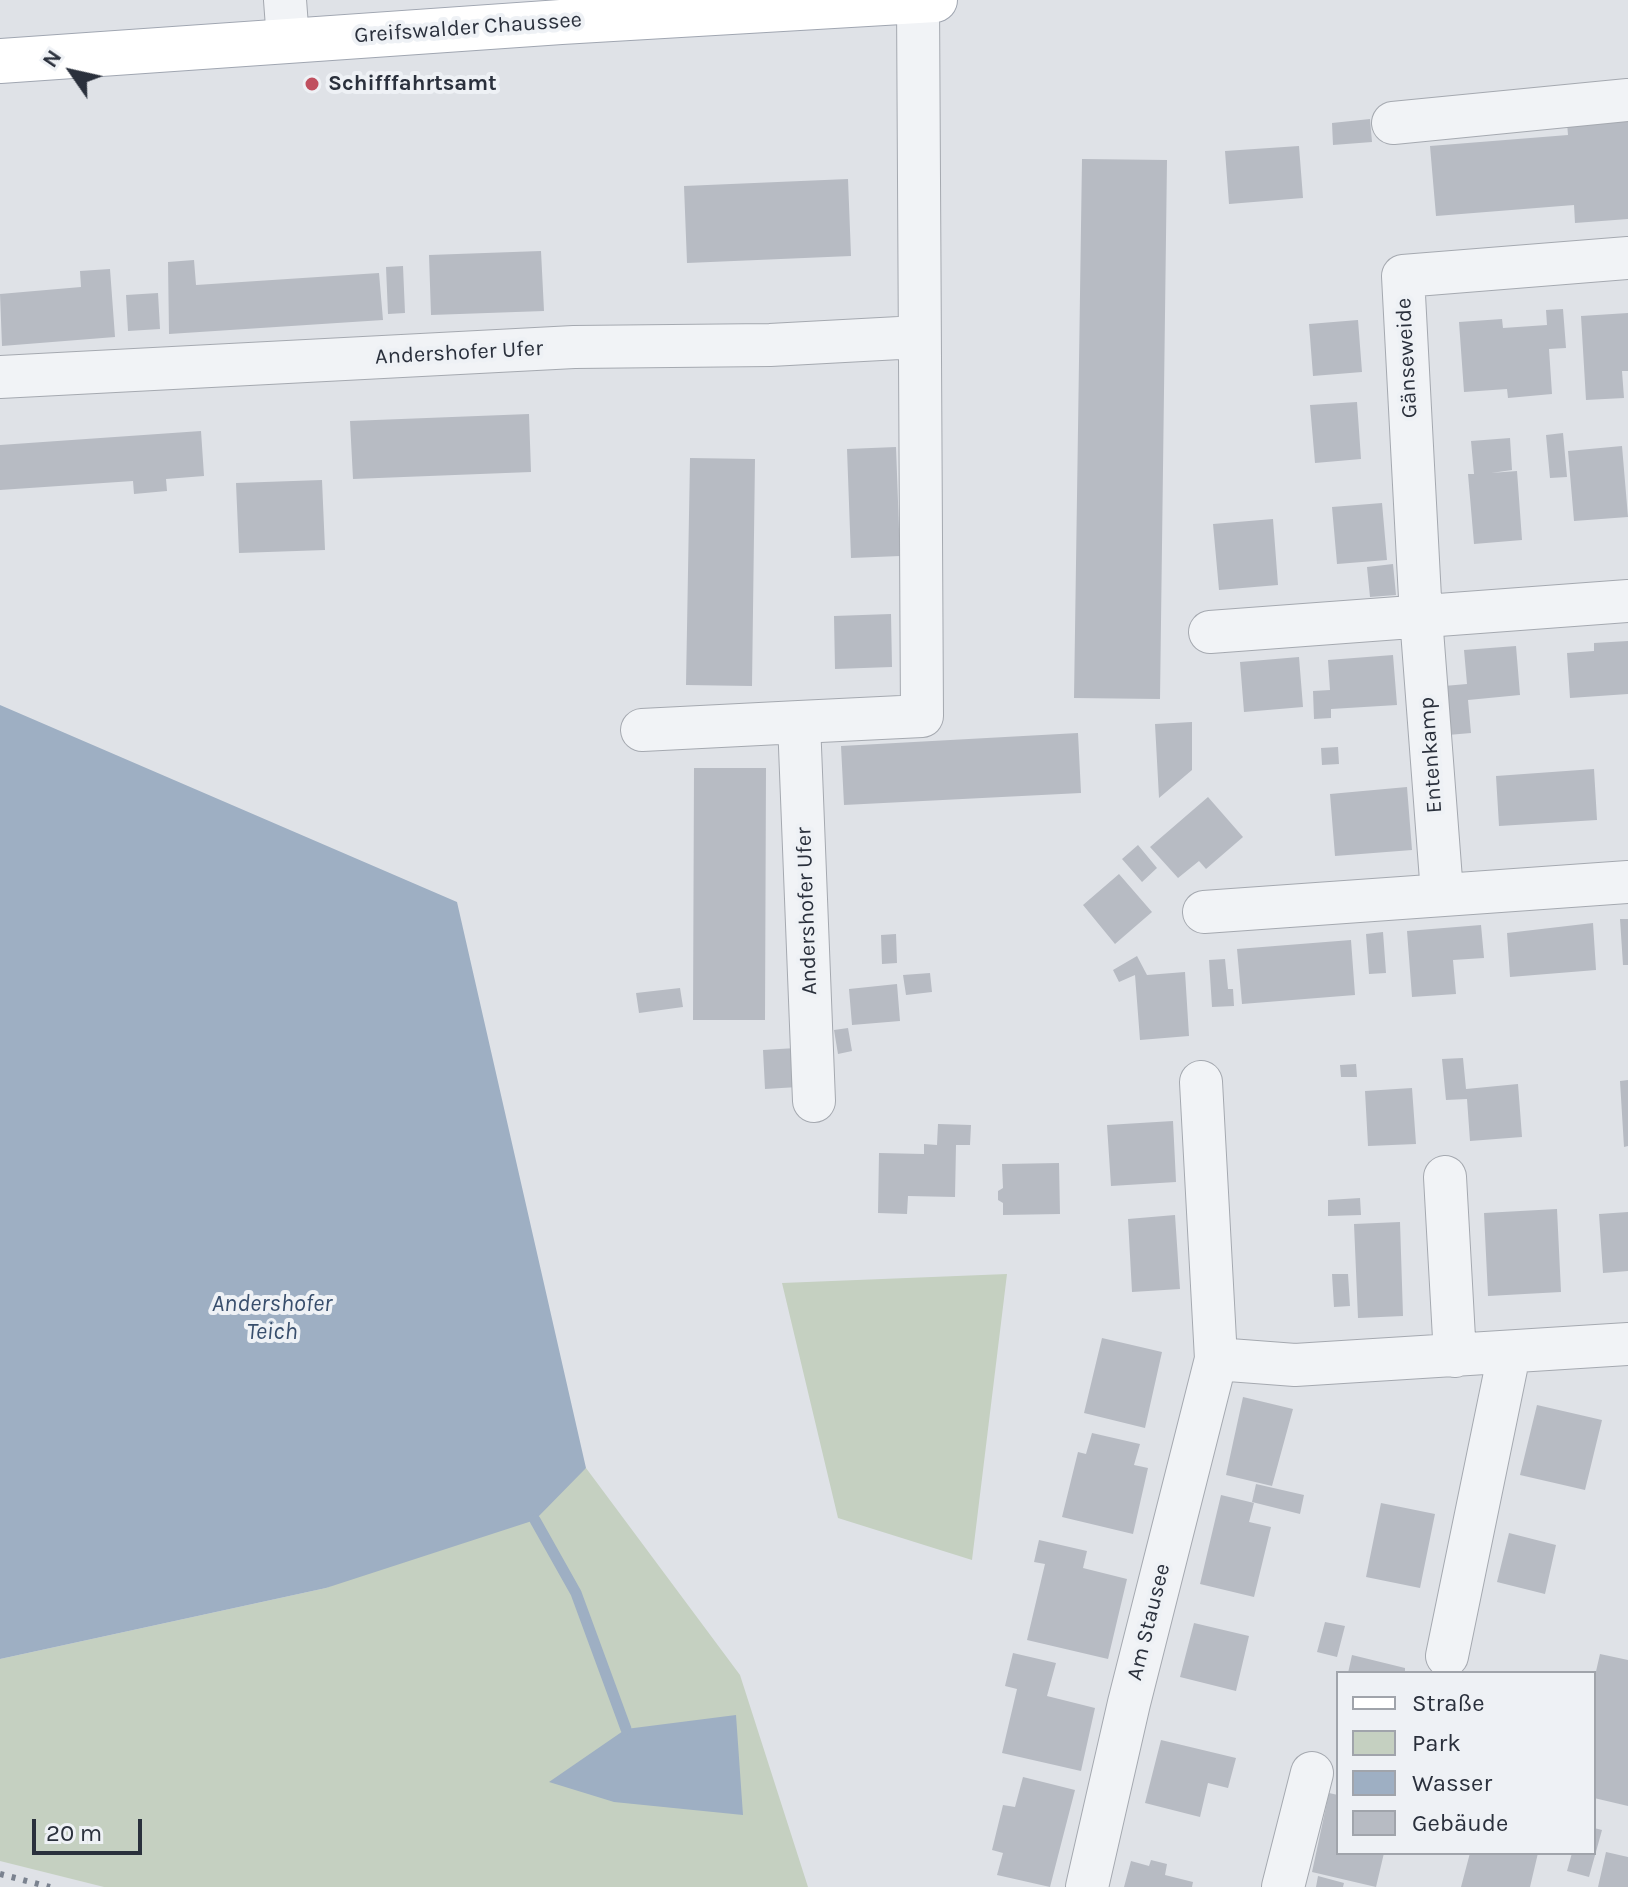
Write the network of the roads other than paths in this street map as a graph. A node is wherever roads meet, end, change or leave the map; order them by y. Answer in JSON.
{"nodes":[{"id":1,"x":926,"y":1,"type":"edge"},
{"id":2,"x":287,"y":20,"type":"edge"},
{"id":3,"x":0,"y":61,"type":"edge"},
{"id":4,"x":1628,"y":100,"type":"edge"},
{"id":5,"x":1393,"y":123,"type":"dead end"},
{"id":6,"x":1628,"y":258,"type":"edge"},
{"id":7,"x":918,"y":337,"type":"junction"},
{"id":8,"x":0,"y":377,"type":"edge"},
{"id":9,"x":1628,"y":601,"type":"edge"},
{"id":10,"x":1421,"y":617,"type":"junction"},
{"id":11,"x":1210,"y":632,"type":"dead end"},
{"id":12,"x":799,"y":722,"type":"junction"},
{"id":13,"x":642,"y":730,"type":"dead end"},
{"id":14,"x":1628,"y":882,"type":"edge"},
{"id":15,"x":1442,"y":893,"type":"junction"},
{"id":16,"x":1204,"y":912,"type":"dead end"},
{"id":17,"x":1201,"y":1082,"type":"dead end"},
{"id":18,"x":814,"y":1101,"type":"dead end"},
{"id":19,"x":1445,"y":1177,"type":"dead end"},
{"id":20,"x":1628,"y":1344,"type":"edge"},
{"id":21,"x":1509,"y":1354,"type":"junction"},
{"id":22,"x":1455,"y":1356,"type":"junction"},
{"id":23,"x":1216,"y":1359,"type":"junction"},
{"id":24,"x":1447,"y":1656,"type":"dead end"},
{"id":25,"x":1312,"y":1773,"type":"dead end"},
{"id":26,"x":1087,"y":1887,"type":"edge"},
{"id":27,"x":1283,"y":1887,"type":"edge"}],
"edges":[{"from":1,"to":2,"type":"main road","name":"Greifswalder Chaussee"},
{"from":1,"to":7,"type":"street"},
{"from":2,"to":3,"type":"main road","name":"Greifswalder Chaussee"},
{"from":4,"to":5,"type":"street"},
{"from":6,"to":10,"type":"street","name":"Gänseweide"},
{"from":7,"to":8,"type":"street","name":"Andershofer Ufer"},
{"from":7,"to":12,"type":"street"},
{"from":9,"to":10,"type":"street"},
{"from":10,"to":11,"type":"street"},
{"from":10,"to":15,"type":"street","name":"Entenkamp"},
{"from":12,"to":13,"type":"street"},
{"from":12,"to":18,"type":"street","name":"Andershofer Ufer"},
{"from":14,"to":15,"type":"street"},
{"from":15,"to":16,"type":"street"},
{"from":17,"to":23,"type":"street","name":"Am Stausee"},
{"from":19,"to":22,"type":"street"},
{"from":20,"to":21,"type":"street"},
{"from":21,"to":22,"type":"street"},
{"from":21,"to":24,"type":"street"},
{"from":22,"to":23,"type":"street"},
{"from":23,"to":26,"type":"street","name":"Am Stausee"},
{"from":25,"to":27,"type":"street"}]}
